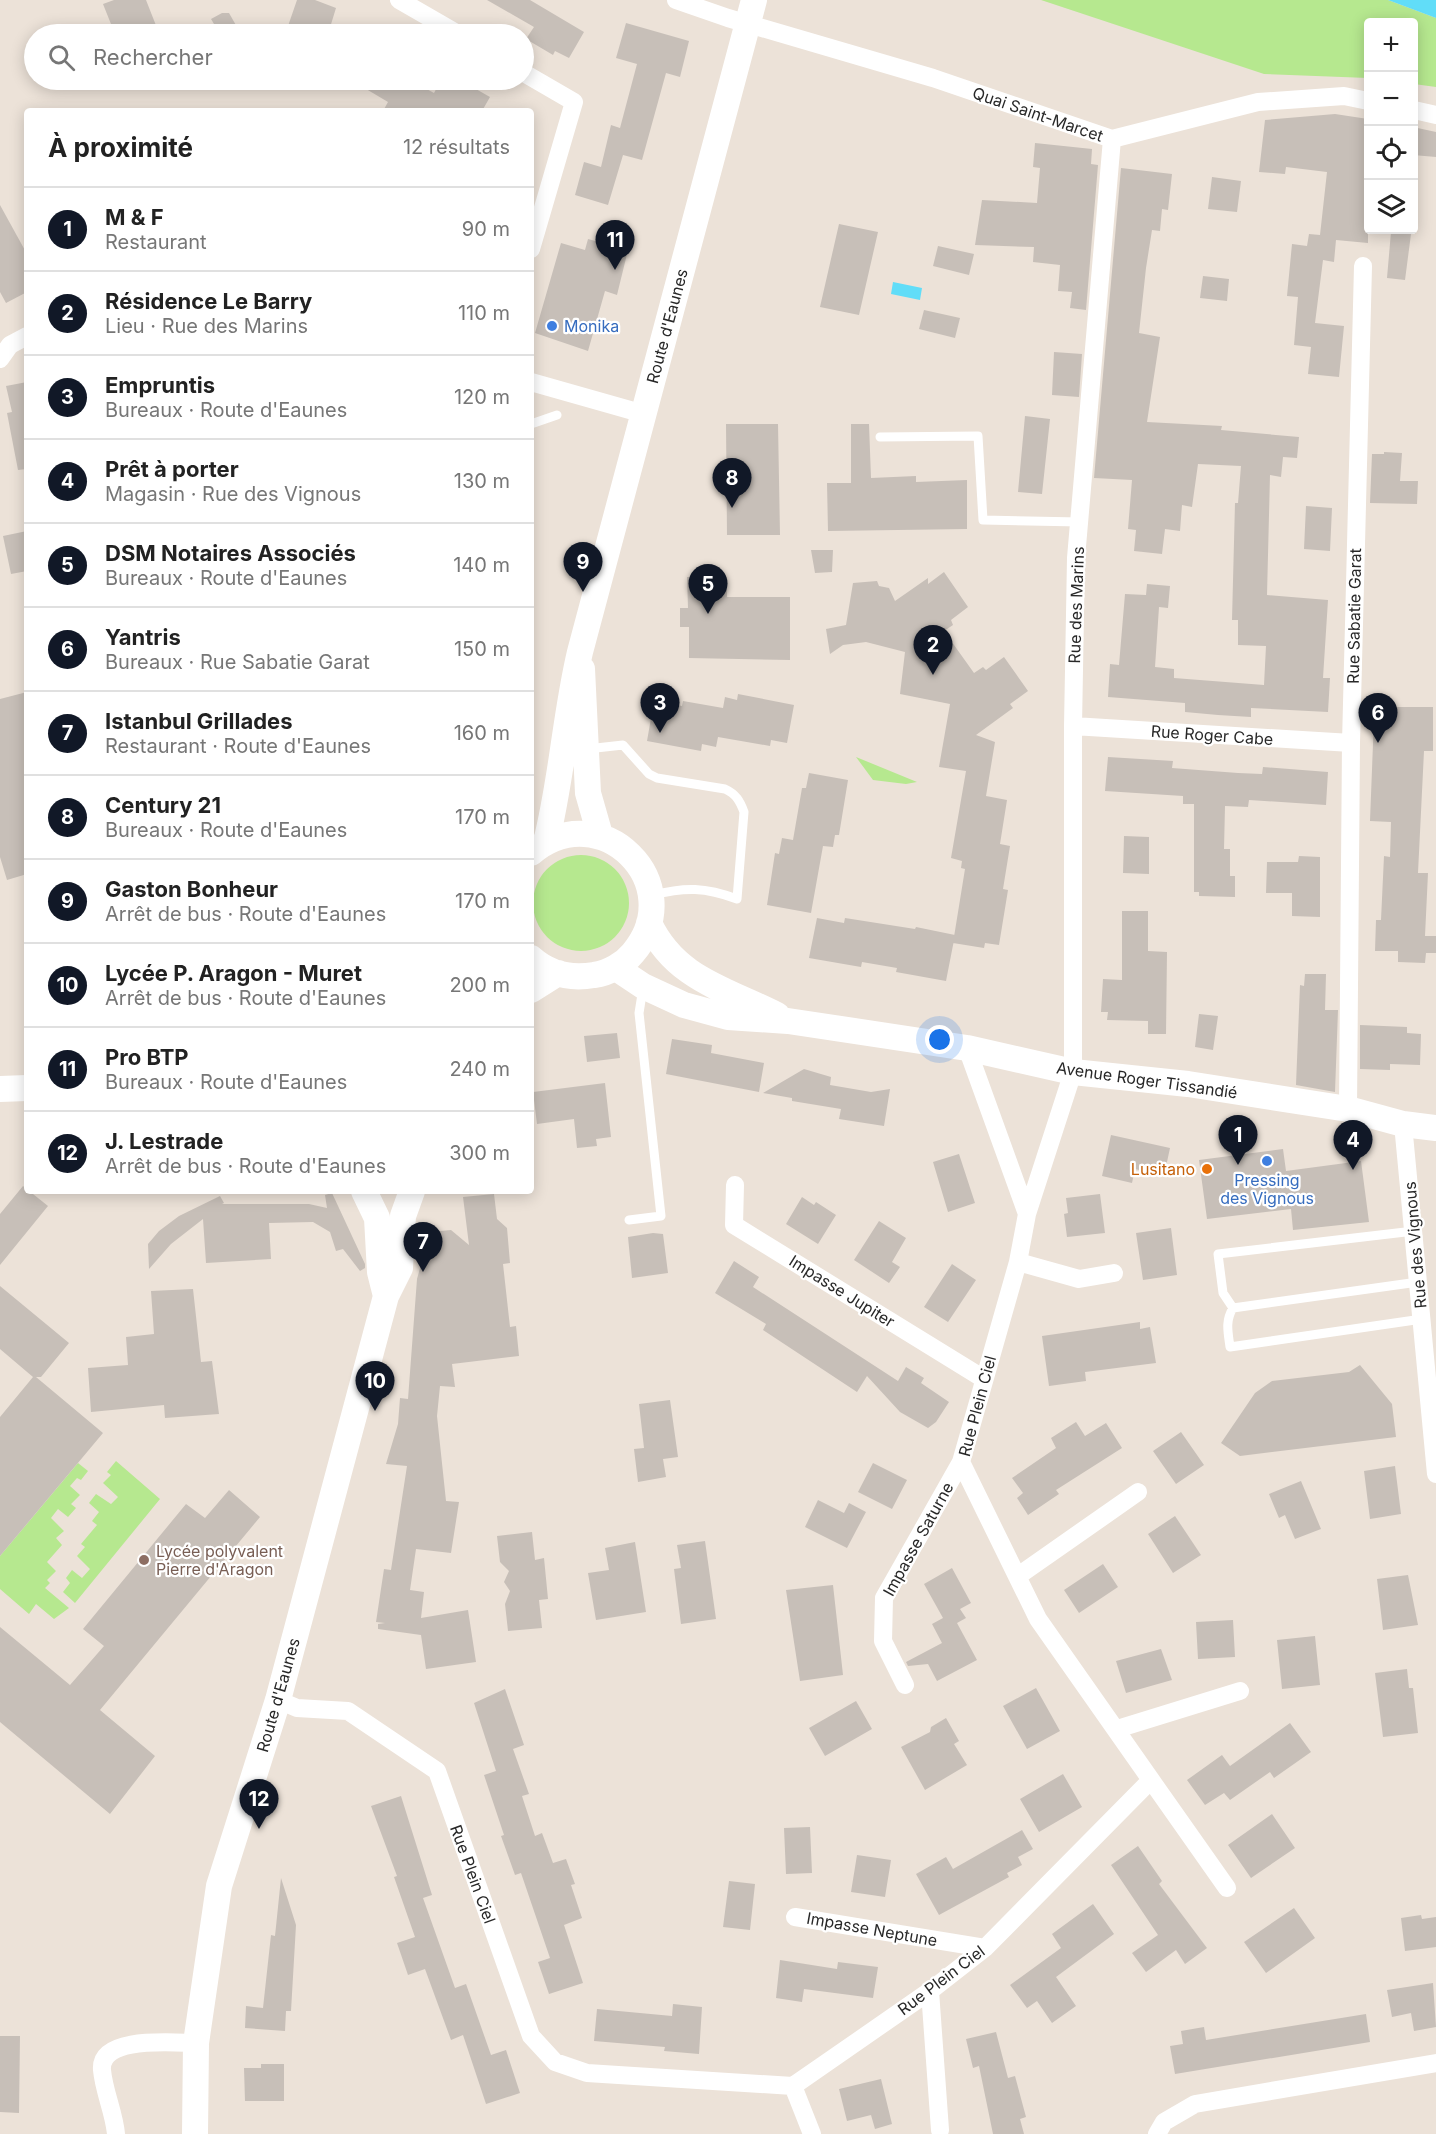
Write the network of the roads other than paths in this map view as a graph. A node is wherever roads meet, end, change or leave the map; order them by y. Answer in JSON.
{"nodes":[{"id":1,"x":399,"y":0,"type":"edge"},
{"id":2,"x":676,"y":0,"type":"edge"},
{"id":3,"x":751,"y":11,"type":"edge"},
{"id":4,"x":441,"y":24,"type":"edge"},
{"id":5,"x":534,"y":79,"type":"edge"},
{"id":6,"x":1364,"y":100,"type":"edge"},
{"id":7,"x":1418,"y":111,"type":"edge"},
{"id":8,"x":1436,"y":115,"type":"edge"},
{"id":9,"x":1112,"y":139,"type":"junction"},
{"id":10,"x":534,"y":239,"type":"edge"},
{"id":11,"x":1363,"y":266,"type":"dead end"},
{"id":12,"x":24,"y":338,"type":"edge"},
{"id":13,"x":0,"y":359,"type":"edge"},
{"id":14,"x":534,"y":383,"type":"edge"},
{"id":15,"x":644,"y":414,"type":"junction"},
{"id":16,"x":557,"y":416,"type":"dead end"},
{"id":17,"x":534,"y":423,"type":"edge"},
{"id":18,"x":880,"y":437,"type":"dead end"},
{"id":19,"x":1080,"y":522,"type":"junction"},
{"id":20,"x":580,"y":652,"type":"junction"},
{"id":21,"x":1072,"y":726,"type":"junction"},
{"id":22,"x":1352,"y":743,"type":"junction"},
{"id":23,"x":585,"y":749,"type":"junction"},
{"id":24,"x":600,"y":835,"type":"junction"},
{"id":25,"x":538,"y":847,"type":"edge"},
{"id":26,"x":651,"y":895,"type":"junction"},
{"id":27,"x":649,"y":923,"type":"junction"},
{"id":28,"x":534,"y":960,"type":"edge"},
{"id":29,"x":616,"y":968,"type":"junction"},
{"id":30,"x":558,"y":973,"type":"junction"},
{"id":31,"x":644,"y":986,"type":"junction"},
{"id":32,"x":534,"y":988,"type":"edge"},
{"id":33,"x":788,"y":1021,"type":"junction"},
{"id":34,"x":967,"y":1048,"type":"junction"},
{"id":35,"x":0,"y":1072,"type":"edge"},
{"id":36,"x":24,"y":1072,"type":"edge"},
{"id":37,"x":1073,"y":1072,"type":"junction"},
{"id":38,"x":24,"y":1088,"type":"edge"},
{"id":39,"x":0,"y":1089,"type":"edge"},
{"id":40,"x":1348,"y":1109,"type":"junction"},
{"id":41,"x":1403,"y":1124,"type":"junction"},
{"id":42,"x":1436,"y":1128,"type":"edge"},
{"id":43,"x":735,"y":1185,"type":"dead end"},
{"id":44,"x":365,"y":1194,"type":"edge"},
{"id":45,"x":411,"y":1194,"type":"edge"},
{"id":46,"x":1027,"y":1214,"type":"junction"},
{"id":47,"x":629,"y":1220,"type":"dead end"},
{"id":48,"x":1414,"y":1231,"type":"junction"},
{"id":49,"x":1018,"y":1262,"type":"junction"},
{"id":50,"x":1114,"y":1273,"type":"dead end"},
{"id":51,"x":1418,"y":1282,"type":"junction"},
{"id":52,"x":386,"y":1296,"type":"junction"},
{"id":53,"x":1233,"y":1308,"type":"junction"},
{"id":54,"x":1422,"y":1319,"type":"junction"},
{"id":55,"x":984,"y":1379,"type":"junction"},
{"id":56,"x":961,"y":1462,"type":"junction"},
{"id":57,"x":1436,"y":1474,"type":"edge"},
{"id":58,"x":1138,"y":1492,"type":"dead end"},
{"id":59,"x":1018,"y":1576,"type":"junction"},
{"id":60,"x":905,"y":1685,"type":"dead end"},
{"id":61,"x":1240,"y":1691,"type":"dead end"},
{"id":62,"x":278,"y":1700,"type":"junction"},
{"id":63,"x":1117,"y":1729,"type":"junction"},
{"id":64,"x":1151,"y":1780,"type":"junction"},
{"id":65,"x":1227,"y":1888,"type":"dead end"},
{"id":66,"x":795,"y":1917,"type":"dead end"},
{"id":67,"x":985,"y":1948,"type":"junction"},
{"id":68,"x":930,"y":1991,"type":"junction"},
{"id":69,"x":196,"y":2043,"type":"junction"},
{"id":70,"x":1436,"y":2063,"type":"edge"},
{"id":71,"x":793,"y":2086,"type":"junction"},
{"id":72,"x":940,"y":2130,"type":"dead end"},
{"id":73,"x":116,"y":2134,"type":"edge"},
{"id":74,"x":195,"y":2134,"type":"edge"},
{"id":75,"x":812,"y":2134,"type":"edge"},
{"id":76,"x":1157,"y":2134,"type":"edge"}],
"edges":[{"from":1,"to":4,"type":"street"},
{"from":2,"to":3,"type":"street","name":"Quai Saint-Marcet"},
{"from":3,"to":9,"type":"street","name":"Quai Saint-Marcet"},
{"from":3,"to":15,"type":"main road","name":"Route d'Eaunes"},
{"from":5,"to":10,"type":"street"},
{"from":6,"to":9,"type":"street","name":"Quai Saint-Marcet"},
{"from":7,"to":8,"type":"street"},
{"from":9,"to":19,"type":"street","name":"Rue des Marins"},
{"from":11,"to":22,"type":"street","name":"Rue Sabatie Garat"},
{"from":12,"to":13,"type":"street"},
{"from":14,"to":15,"type":"street"},
{"from":15,"to":20,"type":"main road","name":"Route d'Eaunes"},
{"from":16,"to":17,"type":"lane"},
{"from":18,"to":19,"type":"lane"},
{"from":19,"to":21,"type":"street","name":"Rue des Marins"},
{"from":20,"to":23,"type":"main road","name":"Route d'Eaunes"},
{"from":20,"to":25,"type":"main road","name":"Route d'Eaunes"},
{"from":21,"to":22,"type":"street","name":"Rue Roger Cabe"},
{"from":21,"to":37,"type":"street","name":"Rue des Marins"},
{"from":22,"to":40,"type":"street","name":"Rue Sabatie Garat"},
{"from":23,"to":24,"type":"main road","name":"Route d'Eaunes"},
{"from":23,"to":26,"type":"lane"},
{"from":24,"to":25,"type":"main road"},
{"from":24,"to":26,"type":"main road"},
{"from":26,"to":27,"type":"main road"},
{"from":27,"to":29,"type":"main road"},
{"from":27,"to":33,"type":"main road","name":"Avenue Roger Tissandié"},
{"from":28,"to":30,"type":"main road"},
{"from":29,"to":30,"type":"main road"},
{"from":29,"to":31,"type":"main road","name":"Avenue Roger Tissandié"},
{"from":30,"to":32,"type":"main road"},
{"from":31,"to":33,"type":"main road","name":"Avenue Roger Tissandié"},
{"from":31,"to":47,"type":"lane"},
{"from":33,"to":34,"type":"main road","name":"Avenue Roger Tissandié"},
{"from":34,"to":37,"type":"main road","name":"Avenue Roger Tissandié"},
{"from":34,"to":46,"type":"street"},
{"from":35,"to":36,"type":"main road"},
{"from":37,"to":40,"type":"main road","name":"Avenue Roger Tissandié"},
{"from":37,"to":46,"type":"street","name":"Rue Plein Ciel"},
{"from":38,"to":39,"type":"main road"},
{"from":40,"to":41,"type":"main road","name":"Avenue Roger Tissandié"},
{"from":41,"to":42,"type":"main road","name":"Avenue Roger Tissandié"},
{"from":41,"to":48,"type":"street","name":"Rue des Vignous"},
{"from":43,"to":55,"type":"street","name":"Impasse Jupiter"},
{"from":44,"to":52,"type":"main road","name":"Route d'Eaunes"},
{"from":45,"to":52,"type":"main road","name":"Route d'Eaunes"},
{"from":46,"to":49,"type":"street","name":"Rue Plein Ciel"},
{"from":48,"to":51,"type":"street","name":"Rue des Vignous"},
{"from":48,"to":53,"type":"lane"},
{"from":49,"to":50,"type":"street"},
{"from":49,"to":55,"type":"street","name":"Rue Plein Ciel"},
{"from":51,"to":53,"type":"lane"},
{"from":51,"to":54,"type":"street","name":"Rue des Vignous"},
{"from":52,"to":62,"type":"main road","name":"Route d'Eaunes"},
{"from":53,"to":54,"type":"lane"},
{"from":54,"to":57,"type":"street","name":"Rue des Vignous"},
{"from":55,"to":56,"type":"street","name":"Rue Plein Ciel"},
{"from":56,"to":59,"type":"street","name":"Rue Plein Ciel"},
{"from":56,"to":60,"type":"street","name":"Impasse Saturne"},
{"from":58,"to":59,"type":"street"},
{"from":59,"to":63,"type":"street","name":"Rue Plein Ciel"},
{"from":61,"to":63,"type":"street"},
{"from":62,"to":69,"type":"main road","name":"Route d'Eaunes"},
{"from":62,"to":71,"type":"street","name":"Rue Plein Ciel"},
{"from":63,"to":64,"type":"street","name":"Rue Plein Ciel"},
{"from":64,"to":65,"type":"street"},
{"from":64,"to":67,"type":"street","name":"Rue Plein Ciel"},
{"from":66,"to":67,"type":"street","name":"Impasse Neptune"},
{"from":67,"to":68,"type":"street","name":"Rue Plein Ciel"},
{"from":68,"to":71,"type":"street","name":"Rue Plein Ciel"},
{"from":68,"to":72,"type":"street"},
{"from":69,"to":73,"type":"street"},
{"from":69,"to":74,"type":"main road","name":"Route d'Eaunes"},
{"from":70,"to":76,"type":"street"},
{"from":71,"to":75,"type":"street"}]}
